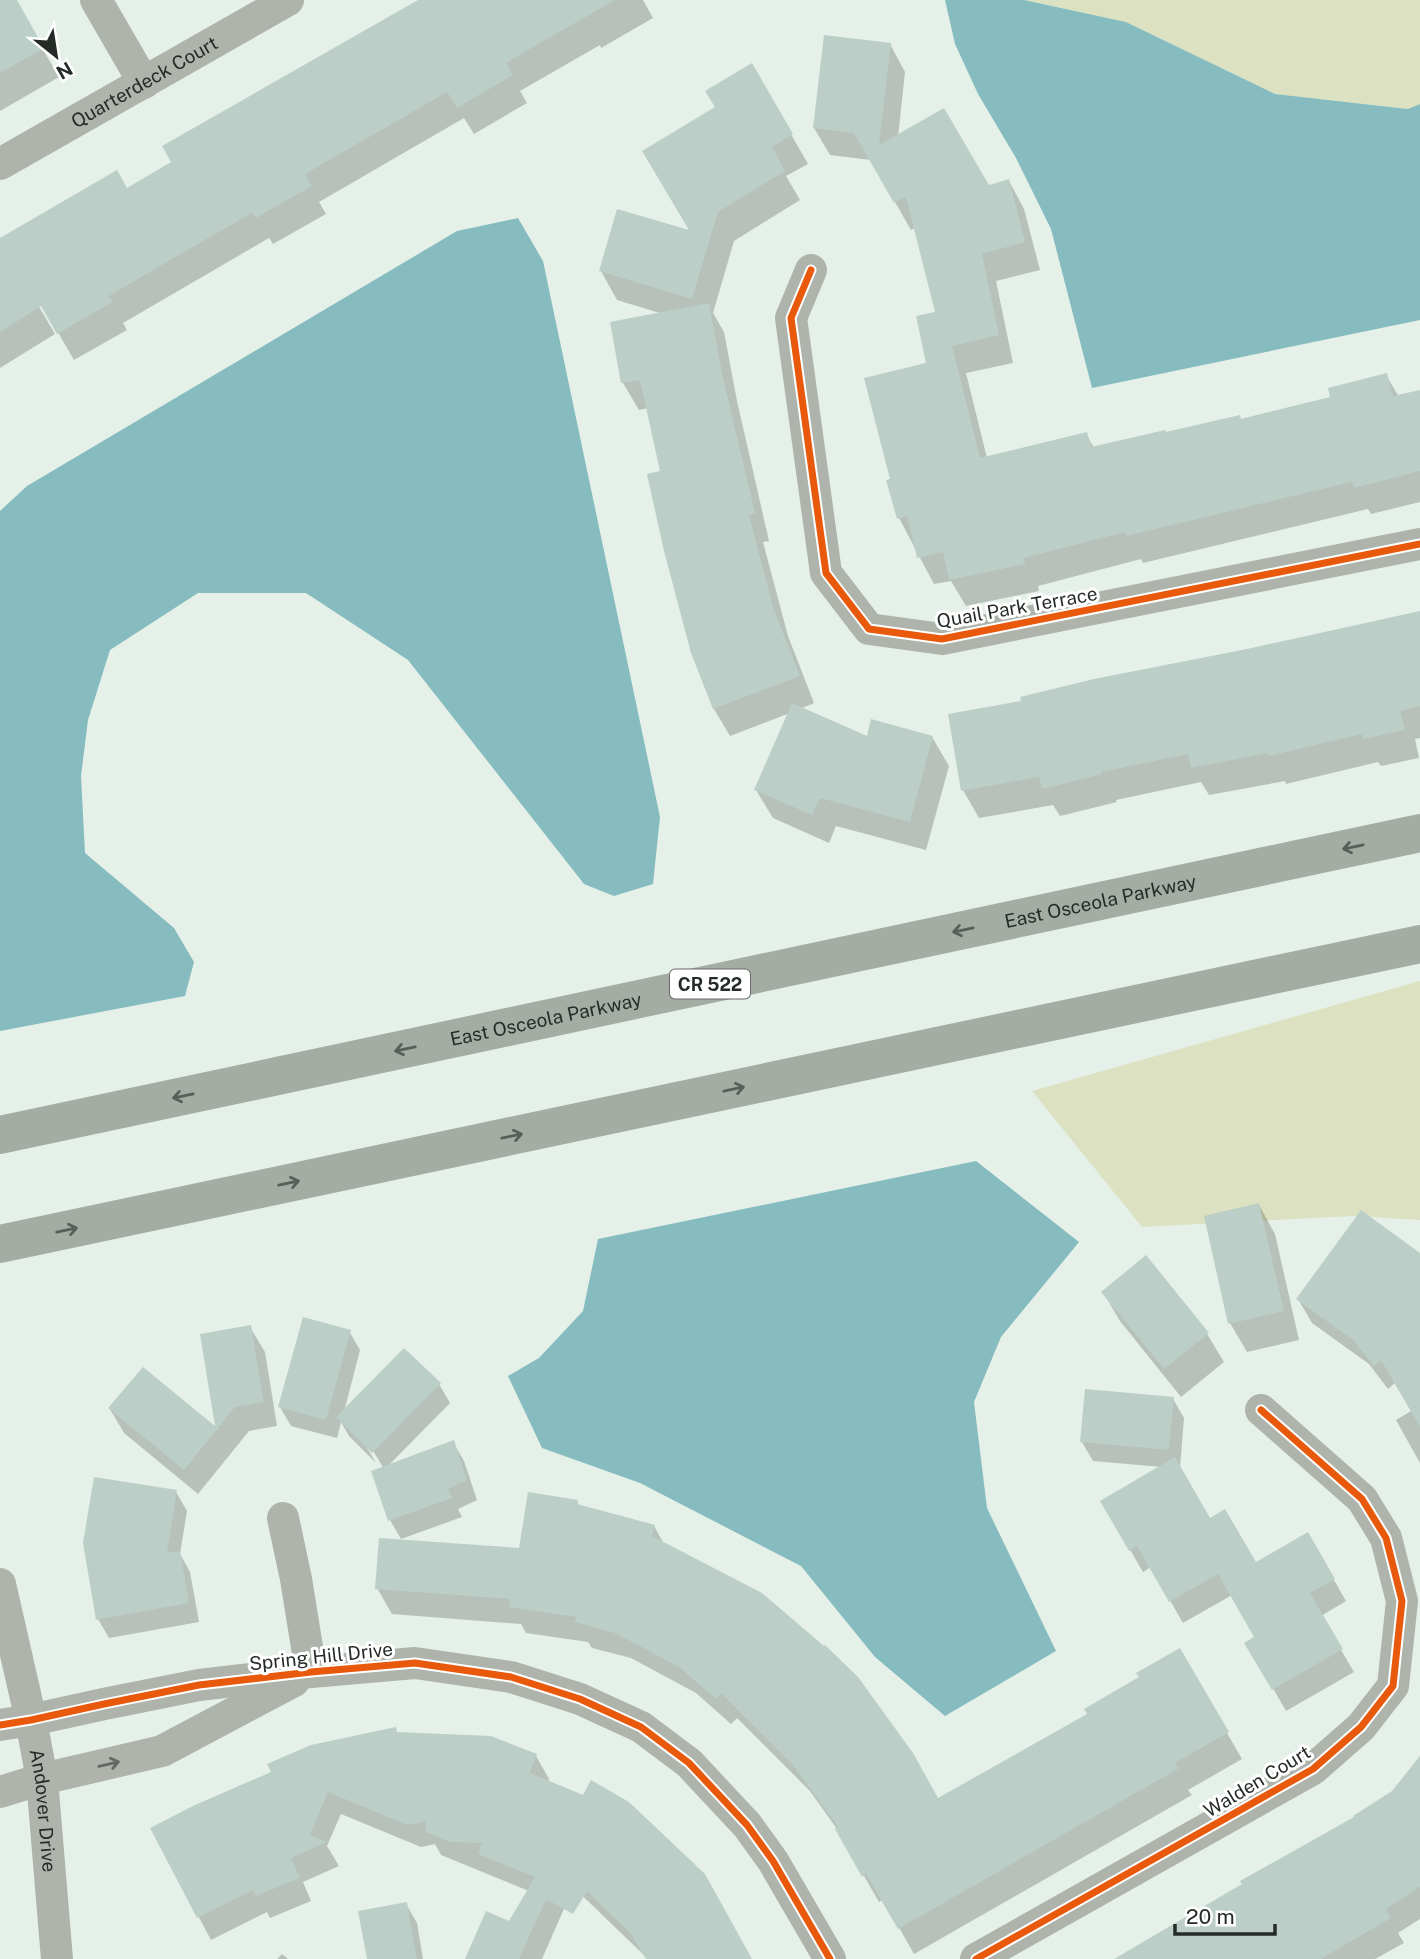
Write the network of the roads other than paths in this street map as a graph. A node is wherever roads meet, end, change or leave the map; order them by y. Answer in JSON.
{"nodes":[{"id":1,"x":96,"y":0,"type":"edge"},
{"id":2,"x":288,"y":0,"type":"edge"},
{"id":3,"x":144,"y":83,"type":"junction"},
{"id":4,"x":0,"y":163,"type":"edge"},
{"id":5,"x":811,"y":270,"type":"dead end"},
{"id":6,"x":1420,"y":544,"type":"edge"},
{"id":7,"x":1420,"y":833,"type":"edge"},
{"id":8,"x":1420,"y":944,"type":"edge"},
{"id":9,"x":0,"y":1135,"type":"edge"},
{"id":10,"x":0,"y":1244,"type":"edge"},
{"id":11,"x":1261,"y":1410,"type":"dead end"},
{"id":12,"x":283,"y":1518,"type":"dead end"},
{"id":13,"x":0,"y":1584,"type":"edge"},
{"id":14,"x":311,"y":1672,"type":"junction"},
{"id":15,"x":31,"y":1720,"type":"junction"},
{"id":16,"x":0,"y":1725,"type":"edge"},
{"id":17,"x":43,"y":1779,"type":"junction"},
{"id":18,"x":0,"y":1792,"type":"edge"},
{"id":19,"x":57,"y":1959,"type":"edge"},
{"id":20,"x":830,"y":1959,"type":"edge"},
{"id":21,"x":976,"y":1959,"type":"edge"}],
"edges":[{"from":1,"to":3,"type":"street"},
{"from":2,"to":3,"type":"street","name":"Quarterdeck Court"},
{"from":3,"to":4,"type":"street","name":"Quarterdeck Court"},
{"from":5,"to":6,"type":"street","name":"Quail Park Terrace"},
{"from":7,"to":9,"type":"main road","name":"East Osceola Parkway","number":"CR 522","one_way":true},
{"from":10,"to":8,"type":"main road","one_way":true},
{"from":11,"to":21,"type":"street","name":"Walden Court"},
{"from":12,"to":14,"type":"street"},
{"from":13,"to":15,"type":"street","name":"Andover Drive"},
{"from":14,"to":15,"type":"street","name":"Spring Hill Drive"},
{"from":17,"to":14,"type":"street","name":"Spring Hill Drive","one_way":true},
{"from":14,"to":20,"type":"street","name":"Spring Hill Drive"},
{"from":15,"to":16,"type":"street","name":"Spring Hill Drive"},
{"from":15,"to":17,"type":"street","name":"Andover Drive"},
{"from":17,"to":18,"type":"street","name":"Spring Hill Drive"},
{"from":17,"to":19,"type":"street","name":"Andover Drive"}]}
